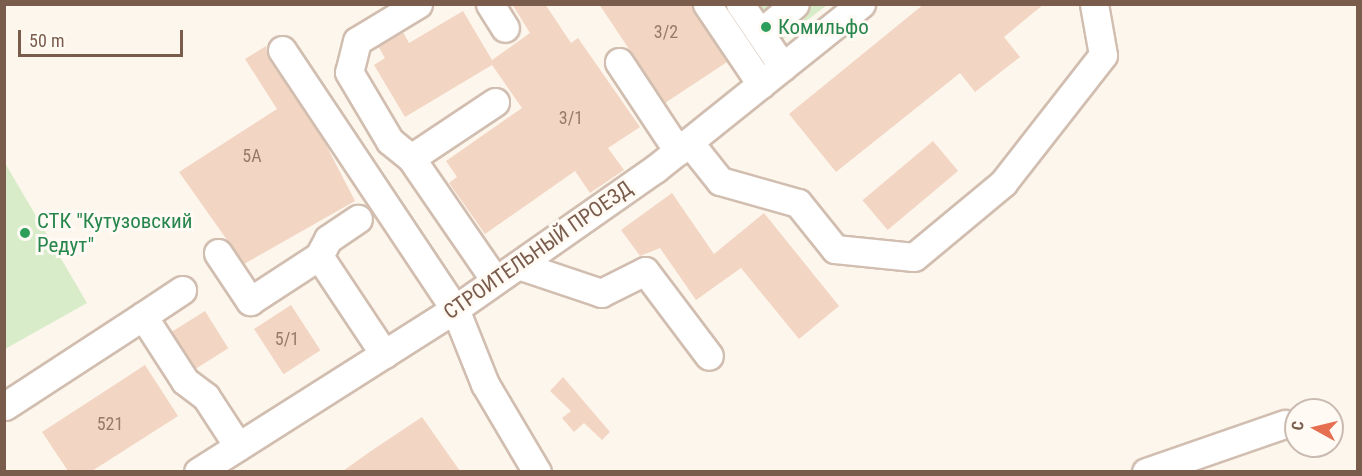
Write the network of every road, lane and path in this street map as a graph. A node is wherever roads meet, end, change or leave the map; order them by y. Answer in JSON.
{"nodes":[{"id":1,"x":418,"y":4,"type":"edge"},
{"id":2,"x":490,"y":4,"type":"edge"},
{"id":3,"x":707,"y":4,"type":"edge"},
{"id":4,"x":740,"y":4,"type":"edge"},
{"id":5,"x":795,"y":4,"type":"edge"},
{"id":6,"x":861,"y":4,"type":"edge"},
{"id":7,"x":1094,"y":4,"type":"edge"},
{"id":8,"x":505,"y":28,"type":"dead end"},
{"id":9,"x":760,"y":33,"type":"junction"},
{"id":10,"x":282,"y":50,"type":"dead end"},
{"id":11,"x":619,"y":62,"type":"dead end"},
{"id":12,"x":783,"y":67,"type":"junction"},
{"id":13,"x":761,"y":84,"type":"junction"},
{"id":14,"x":495,"y":102,"type":"dead end"},
{"id":15,"x":683,"y":146,"type":"junction"},
{"id":16,"x":411,"y":158,"type":"junction"},
{"id":17,"x":358,"y":219,"type":"dead end"},
{"id":18,"x":218,"y":253,"type":"dead end"},
{"id":19,"x":319,"y":256,"type":"junction"},
{"id":20,"x":518,"y":265,"type":"junction"},
{"id":21,"x":495,"y":280,"type":"junction"},
{"id":22,"x":182,"y":290,"type":"dead end"},
{"id":23,"x":455,"y":309,"type":"junction"},
{"id":24,"x":143,"y":316,"type":"junction"},
{"id":25,"x":384,"y":354,"type":"junction"},
{"id":26,"x":709,"y":356,"type":"dead end"},
{"id":27,"x":4,"y":406,"type":"edge"},
{"id":28,"x":1284,"y":424,"type":"edge"},
{"id":29,"x":238,"y":446,"type":"junction"},
{"id":30,"x":198,"y":471,"type":"edge"},
{"id":31,"x":537,"y":471,"type":"edge"},
{"id":32,"x":1146,"y":471,"type":"edge"}],
"edges":[{"from":1,"to":16,"type":"street"},
{"from":2,"to":8,"type":"street"},
{"from":3,"to":13,"type":"street"},
{"from":4,"to":9,"type":"street"},
{"from":5,"to":9,"type":"street"},
{"from":6,"to":12,"type":"street","name":"СТРОИТЕЛЬНЫЙ ПРОЕЗД"},
{"from":7,"to":15,"type":"street"},
{"from":9,"to":12,"type":"street"},
{"from":10,"to":23,"type":"street"},
{"from":11,"to":15,"type":"street"},
{"from":12,"to":13,"type":"street","name":"СТРОИТЕЛЬНЫЙ ПРОЕЗД"},
{"from":13,"to":15,"type":"street","name":"СТРОИТЕЛЬНЫЙ ПРОЕЗД"},
{"from":14,"to":16,"type":"street"},
{"from":15,"to":20,"type":"street","name":"СТРОИТЕЛЬНЫЙ ПРОЕЗД"},
{"from":16,"to":21,"type":"street"},
{"from":17,"to":19,"type":"street"},
{"from":18,"to":19,"type":"street"},
{"from":19,"to":25,"type":"street"},
{"from":20,"to":21,"type":"street","name":"СТРОИТЕЛЬНЫЙ ПРОЕЗД"},
{"from":20,"to":26,"type":"street"},
{"from":21,"to":23,"type":"street","name":"СТРОИТЕЛЬНЫЙ ПРОЕЗД"},
{"from":22,"to":24,"type":"street"},
{"from":23,"to":25,"type":"street","name":"СТРОИТЕЛЬНЫЙ ПРОЕЗД"},
{"from":23,"to":31,"type":"street"},
{"from":24,"to":27,"type":"street"},
{"from":24,"to":29,"type":"street"},
{"from":25,"to":29,"type":"street","name":"СТРОИТЕЛЬНЫЙ ПРОЕЗД"},
{"from":28,"to":32,"type":"street"},
{"from":29,"to":30,"type":"street","name":"СТРОИТЕЛЬНЫЙ ПРОЕЗД"}]}
